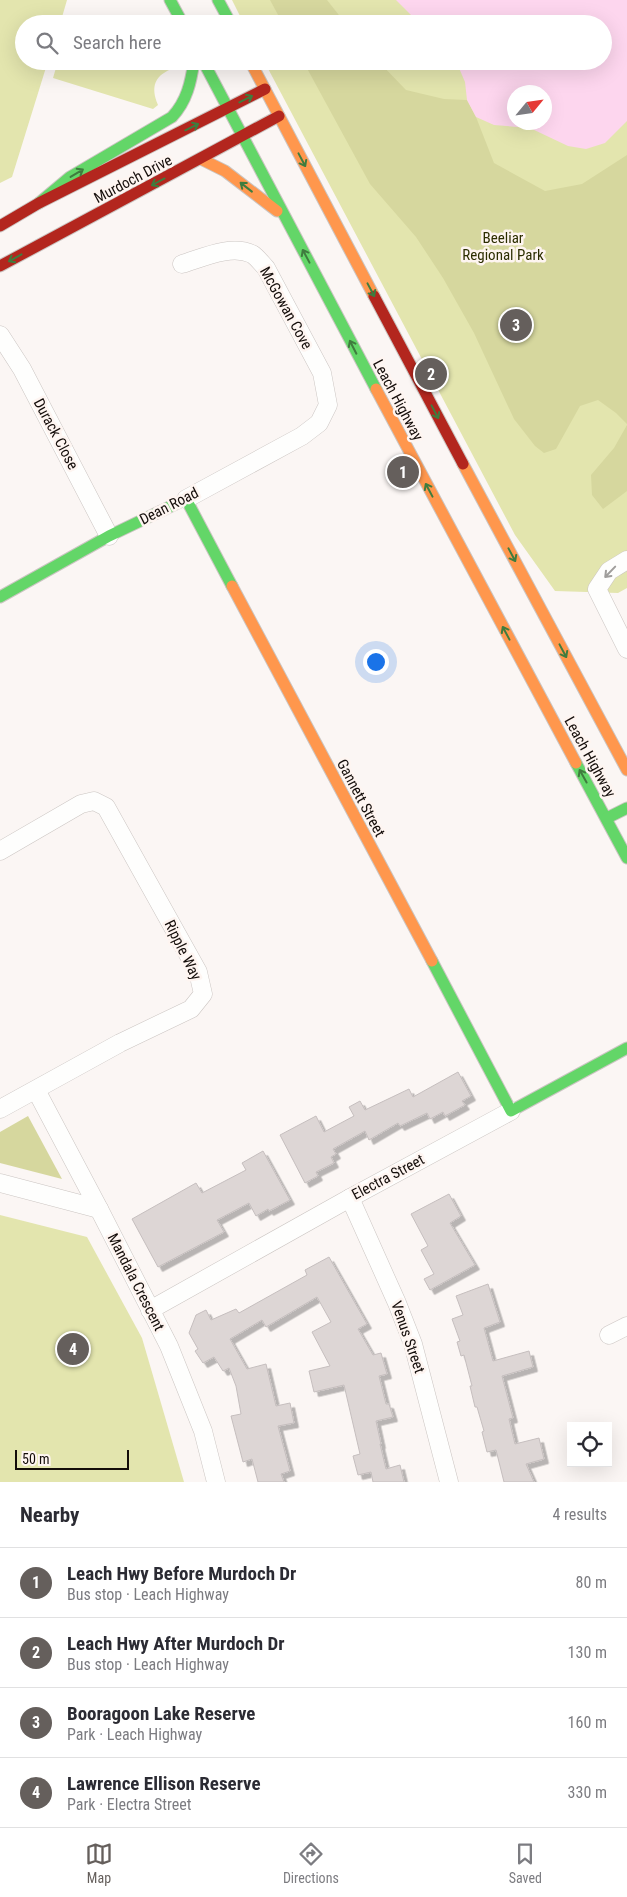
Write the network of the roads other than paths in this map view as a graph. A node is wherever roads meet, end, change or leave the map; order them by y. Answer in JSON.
{"nodes":[{"id":1,"x":170,"y":0,"type":"edge"},
{"id":2,"x":218,"y":0,"type":"edge"},
{"id":3,"x":178,"y":15,"type":"edge"},
{"id":4,"x":226,"y":15,"type":"edge"},
{"id":5,"x":193,"y":70,"type":"edge"},
{"id":6,"x":208,"y":70,"type":"edge"},
{"id":7,"x":255,"y":70,"type":"edge"},
{"id":8,"x":265,"y":89,"type":"junction"},
{"id":9,"x":228,"y":108,"type":"junction"},
{"id":10,"x":279,"y":116,"type":"junction"},
{"id":11,"x":242,"y":137,"type":"junction"},
{"id":12,"x":201,"y":159,"type":"junction"},
{"id":13,"x":39,"y":203,"type":"junction"},
{"id":14,"x":285,"y":217,"type":"junction"},
{"id":15,"x":0,"y":226,"type":"edge"},
{"id":16,"x":182,"y":264,"type":"dead end"},
{"id":17,"x":0,"y":266,"type":"edge"},
{"id":18,"x":0,"y":335,"type":"edge"},
{"id":19,"x":328,"y":405,"type":"joint"},
{"id":20,"x":186,"y":499,"type":"junction"},
{"id":21,"x":110,"y":536,"type":"junction"},
{"id":22,"x":627,"y":560,"type":"edge"},
{"id":23,"x":0,"y":597,"type":"edge"},
{"id":24,"x":627,"y":649,"type":"edge"},
{"id":25,"x":627,"y":770,"type":"edge"},
{"id":26,"x":627,"y":808,"type":"edge"},
{"id":27,"x":606,"y":818,"type":"junction"},
{"id":28,"x":622,"y":835,"type":"edge"},
{"id":29,"x":0,"y":851,"type":"edge"},
{"id":30,"x":627,"y":858,"type":"edge"},
{"id":31,"x":627,"y":1048,"type":"edge"},
{"id":32,"x":36,"y":1090,"type":"junction"},
{"id":33,"x":0,"y":1109,"type":"edge"},
{"id":34,"x":511,"y":1111,"type":"junction"},
{"id":35,"x":0,"y":1183,"type":"edge"},
{"id":36,"x":350,"y":1198,"type":"junction"},
{"id":37,"x":99,"y":1209,"type":"junction"},
{"id":38,"x":150,"y":1310,"type":"junction"},
{"id":39,"x":627,"y":1326,"type":"edge"},
{"id":40,"x":609,"y":1335,"type":"dead end"},
{"id":41,"x":216,"y":1482,"type":"edge"},
{"id":42,"x":449,"y":1482,"type":"edge"}],
"edges":[{"from":1,"to":3,"type":"main road"},
{"from":2,"to":4,"type":"main road"},
{"from":13,"to":5,"type":"main road","one_way":true},
{"from":6,"to":9,"type":"main road","name":"Leach Highway"},
{"from":7,"to":8,"type":"main road","name":"Leach Highway"},
{"from":9,"to":8,"type":"main road","name":"Murdoch Drive","one_way":true},
{"from":8,"to":10,"type":"main road","name":"Leach Highway"},
{"from":9,"to":11,"type":"main road","name":"Leach Highway"},
{"from":13,"to":9,"type":"main road","name":"Murdoch Drive","one_way":true},
{"from":10,"to":11,"type":"main road","name":"Murdoch Drive"},
{"from":10,"to":25,"type":"main road","name":"Leach Highway","one_way":true},
{"from":11,"to":12,"type":"main road","name":"Murdoch Drive"},
{"from":11,"to":14,"type":"main road","name":"Leach Highway"},
{"from":14,"to":12,"type":"main road","one_way":true},
{"from":12,"to":17,"type":"main road","name":"Murdoch Drive","one_way":true},
{"from":13,"to":15,"type":"main road","name":"Murdoch Drive"},
{"from":27,"to":14,"type":"main road","name":"Leach Highway","one_way":true},
{"from":16,"to":19,"type":"street","name":"McGowan Cove"},
{"from":18,"to":21,"type":"street","name":"Durack Close"},
{"from":19,"to":20,"type":"street","name":"Dean Road"},
{"from":20,"to":21,"type":"main road","name":"Dean Road"},
{"from":20,"to":34,"type":"main road","name":"Gannett Street"},
{"from":21,"to":23,"type":"main road","name":"Dean Road"},
{"from":22,"to":24,"type":"street","one_way":true},
{"from":26,"to":27,"type":"main road"},
{"from":27,"to":28,"type":"main road","name":"Leach Highway"},
{"from":28,"to":30,"type":"main road","name":"Leach Highway"},
{"from":29,"to":32,"type":"street","name":"Ripple Way"},
{"from":31,"to":34,"type":"main road","name":"Electra Street"},
{"from":32,"to":33,"type":"street","name":"Ripple Way"},
{"from":32,"to":37,"type":"street","name":"Mandala Crescent"},
{"from":34,"to":36,"type":"street","name":"Electra Street"},
{"from":35,"to":37,"type":"street"},
{"from":36,"to":38,"type":"street","name":"Electra Street"},
{"from":36,"to":42,"type":"street","name":"Venus Street"},
{"from":37,"to":38,"type":"street","name":"Mandala Crescent"},
{"from":38,"to":41,"type":"street","name":"Mandala Crescent"},
{"from":39,"to":40,"type":"street"}]}
